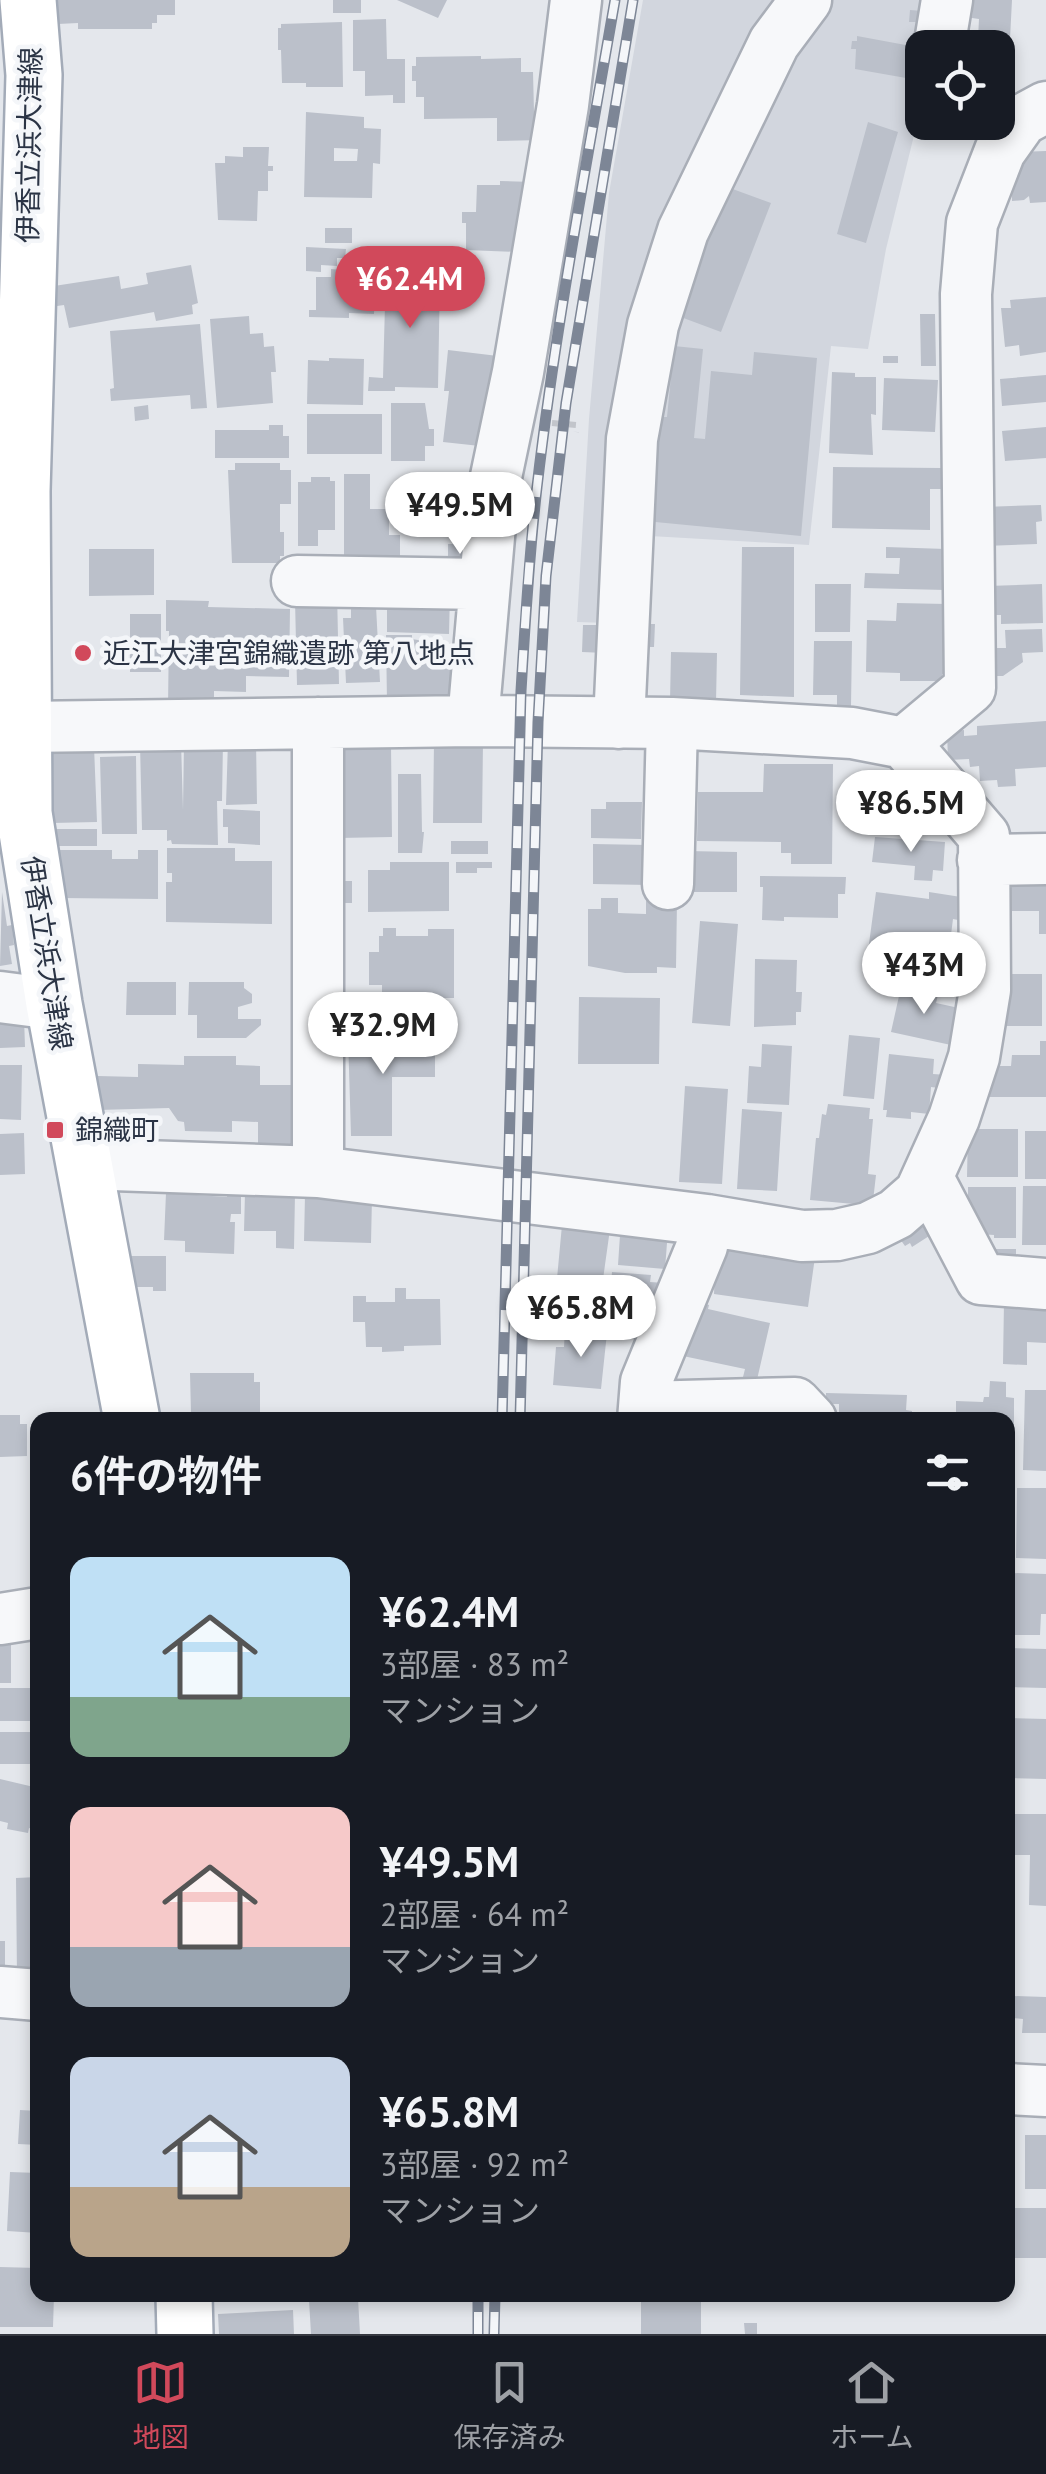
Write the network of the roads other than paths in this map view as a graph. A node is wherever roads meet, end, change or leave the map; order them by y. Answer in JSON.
{"nodes":[{"id":1,"x":28,"y":0,"type":"edge"},
{"id":2,"x":576,"y":0,"type":"edge"},
{"id":3,"x":806,"y":0,"type":"edge"},
{"id":4,"x":947,"y":0,"type":"edge"},
{"id":5,"x":942,"y":30,"type":"edge"},
{"id":6,"x":17,"y":75,"type":"edge"},
{"id":7,"x":1022,"y":114,"type":"edge"},
{"id":8,"x":297,"y":581,"type":"dead end"},
{"id":9,"x":484,"y":584,"type":"junction"},
{"id":10,"x":474,"y":721,"type":"junction"},
{"id":11,"x":318,"y":723,"type":"junction"},
{"id":12,"x":619,"y":723,"type":"junction"},
{"id":13,"x":672,"y":724,"type":"junction"},
{"id":14,"x":22,"y":726,"type":"junction"},
{"id":15,"x":904,"y":742,"type":"junction"},
{"id":16,"x":12,"y":813,"type":"edge"},
{"id":17,"x":1046,"y":859,"type":"edge"},
{"id":18,"x":983,"y":860,"type":"junction"},
{"id":19,"x":668,"y":884,"type":"dead end"},
{"id":20,"x":0,"y":996,"type":"edge"},
{"id":21,"x":54,"y":1004,"type":"junction"},
{"id":22,"x":84,"y":1164,"type":"junction"},
{"id":23,"x":318,"y":1172,"type":"junction"},
{"id":24,"x":928,"y":1178,"type":"junction"},
{"id":25,"x":707,"y":1220,"type":"junction"},
{"id":26,"x":1046,"y":1284,"type":"edge"},
{"id":27,"x":130,"y":1412,"type":"edge"},
{"id":28,"x":644,"y":1412,"type":"edge"},
{"id":29,"x":661,"y":1412,"type":"edge"},
{"id":30,"x":802,"y":1412,"type":"edge"},
{"id":31,"x":30,"y":1614,"type":"edge"},
{"id":32,"x":0,"y":1619,"type":"edge"},
{"id":33,"x":0,"y":1992,"type":"edge"},
{"id":34,"x":30,"y":1994,"type":"edge"},
{"id":35,"x":1015,"y":2089,"type":"edge"},
{"id":36,"x":1046,"y":2091,"type":"edge"},
{"id":37,"x":184,"y":2302,"type":"edge"},
{"id":38,"x":186,"y":2334,"type":"edge"}],
"edges":[{"from":1,"to":6,"type":"main road","name":"伊香立浜大津線"},
{"from":2,"to":9,"type":"street"},
{"from":3,"to":12,"type":"street"},
{"from":4,"to":5,"type":"street"},
{"from":6,"to":14,"type":"main road","name":"伊香立浜大津線"},
{"from":7,"to":15,"type":"street"},
{"from":8,"to":9,"type":"street"},
{"from":9,"to":10,"type":"street"},
{"from":10,"to":11,"type":"street"},
{"from":10,"to":12,"type":"street"},
{"from":11,"to":14,"type":"street"},
{"from":11,"to":23,"type":"street"},
{"from":12,"to":13,"type":"street"},
{"from":13,"to":15,"type":"street"},
{"from":13,"to":19,"type":"street"},
{"from":14,"to":16,"type":"main road","name":"伊香立浜大津線"},
{"from":15,"to":18,"type":"street"},
{"from":16,"to":21,"type":"main road","name":"伊香立浜大津線"},
{"from":17,"to":18,"type":"street"},
{"from":18,"to":24,"type":"street"},
{"from":20,"to":21,"type":"street"},
{"from":21,"to":22,"type":"main road","name":"伊香立浜大津線"},
{"from":22,"to":23,"type":"street"},
{"from":22,"to":27,"type":"main road","name":"伊香立浜大津線"},
{"from":23,"to":25,"type":"street"},
{"from":24,"to":25,"type":"street"},
{"from":24,"to":26,"type":"street"},
{"from":25,"to":28,"type":"street"},
{"from":29,"to":30,"type":"street"},
{"from":31,"to":32,"type":"street"},
{"from":33,"to":34,"type":"street"},
{"from":35,"to":36,"type":"street"},
{"from":37,"to":38,"type":"main road"}]}
